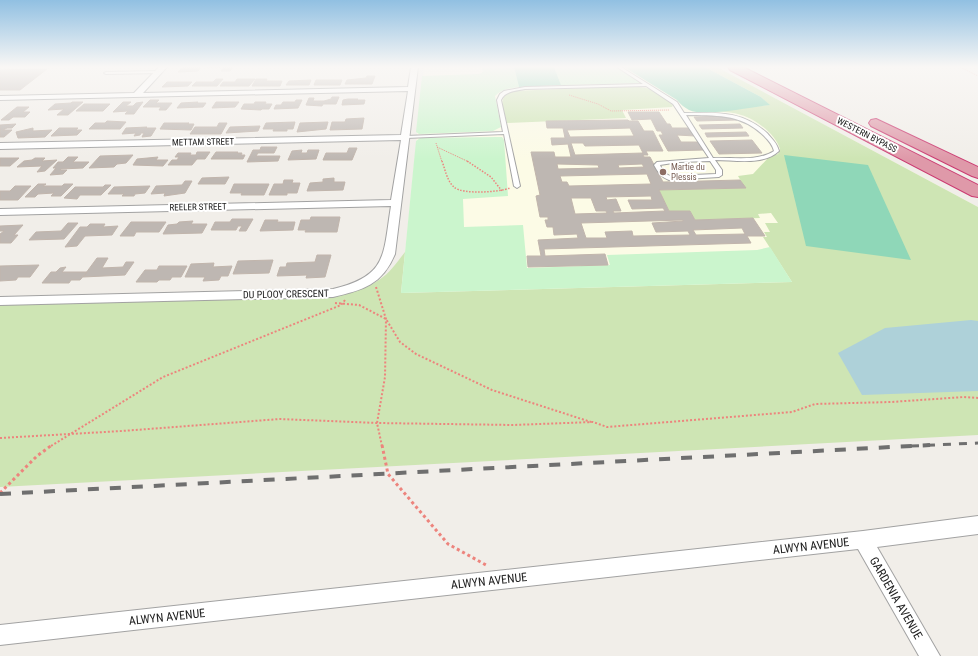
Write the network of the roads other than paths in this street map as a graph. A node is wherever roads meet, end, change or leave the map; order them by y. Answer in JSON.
{"nodes":[{"id":1,"x":0,"y":98,"type":"edge"},
{"id":2,"x":9,"y":98,"type":"junction"},
{"id":3,"x":25,"y":98,"type":"edge"},
{"id":4,"x":411,"y":98,"type":"edge"},
{"id":5,"x":500,"y":98,"type":"edge"},
{"id":6,"x":667,"y":98,"type":"edge"},
{"id":7,"x":794,"y":98,"type":"edge"},
{"id":8,"x":0,"y":105,"type":"edge"},
{"id":9,"x":682,"y":112,"type":"junction"},
{"id":10,"x":867,"y":118,"type":"dead end"},
{"id":11,"x":506,"y":133,"type":"junction"},
{"id":12,"x":406,"y":136,"type":"junction"},
{"id":13,"x":0,"y":146,"type":"edge"},
{"id":14,"x":712,"y":159,"type":"junction"},
{"id":15,"x":978,"y":173,"type":"edge"},
{"id":16,"x":518,"y":186,"type":"road end"},
{"id":17,"x":978,"y":192,"type":"edge"},
{"id":18,"x":397,"y":203,"type":"junction"},
{"id":19,"x":0,"y":212,"type":"edge"},
{"id":20,"x":0,"y":301,"type":"edge"},
{"id":21,"x":978,"y":525,"type":"edge"},
{"id":22,"x":863,"y":540,"type":"junction"},
{"id":23,"x":0,"y":635,"type":"edge"},
{"id":24,"x":930,"y":656,"type":"edge"}],
"edges":[{"from":1,"to":2,"type":"street"},
{"from":2,"to":3,"type":"street"},
{"from":2,"to":8,"type":"street"},
{"from":4,"to":12,"type":"street","name":"DU PLOOY CRESCENT"},
{"from":5,"to":11,"type":"lane"},
{"from":6,"to":9,"type":"lane"},
{"from":7,"to":17,"type":"highway","name":"WESTERN BYPASS"},
{"from":9,"to":14,"type":"lane"},
{"from":9,"to":14,"type":"lane"},
{"from":10,"to":15,"type":"highway","name":"WESTERN BYPASS"},
{"from":11,"to":12,"type":"lane"},
{"from":11,"to":16,"type":"lane"},
{"from":12,"to":13,"type":"street","name":"METTAM STREET"},
{"from":12,"to":18,"type":"street","name":"DU PLOOY CRESCENT"},
{"from":14,"to":14,"type":"lane"},
{"from":18,"to":19,"type":"street","name":"REELER STREET"},
{"from":18,"to":20,"type":"street","name":"DU PLOOY CRESCENT"},
{"from":21,"to":22,"type":"street","name":"ALWYN AVENUE"},
{"from":22,"to":23,"type":"street","name":"ALWYN AVENUE"},
{"from":22,"to":24,"type":"street","name":"GARDENIA AVENUE"}]}
